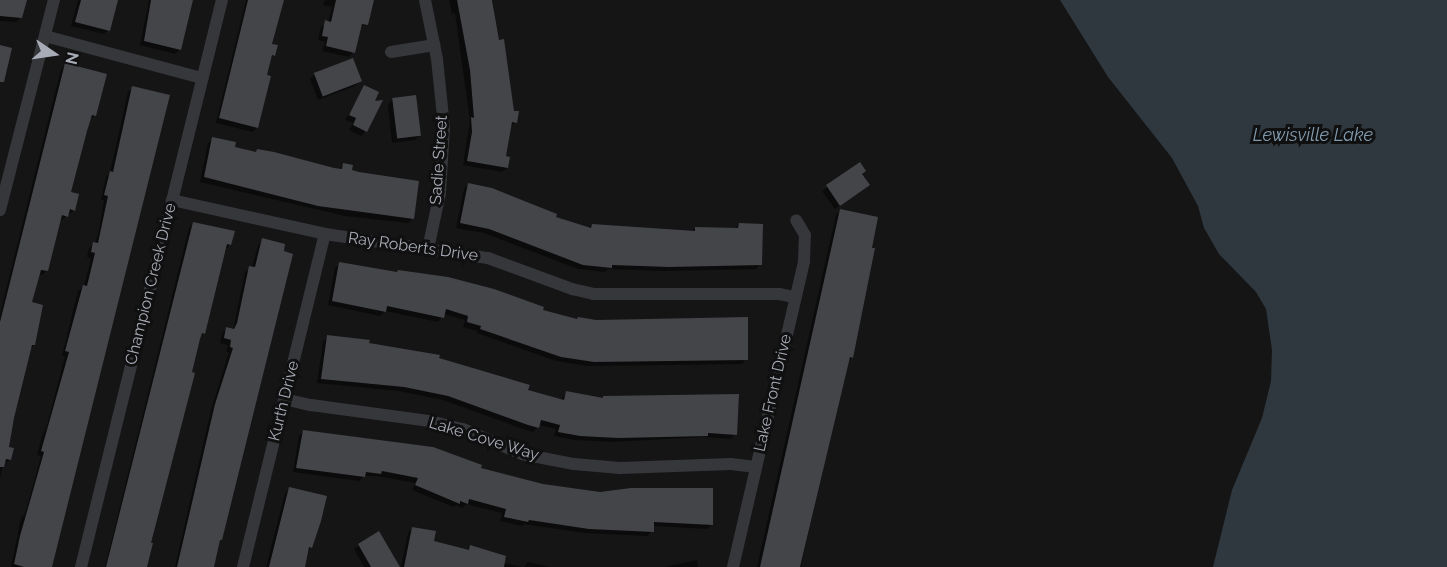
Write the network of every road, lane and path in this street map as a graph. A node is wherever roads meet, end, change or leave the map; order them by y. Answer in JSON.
{"nodes":[{"id":1,"x":54,"y":0,"type":"edge"},
{"id":2,"x":222,"y":0,"type":"edge"},
{"id":3,"x":425,"y":0,"type":"edge"},
{"id":4,"x":45,"y":36,"type":"junction"},
{"id":5,"x":434,"y":45,"type":"junction"},
{"id":6,"x":391,"y":52,"type":"dead end"},
{"id":7,"x":202,"y":78,"type":"junction"},
{"id":8,"x":172,"y":200,"type":"junction"},
{"id":9,"x":0,"y":210,"type":"edge"},
{"id":10,"x":796,"y":220,"type":"dead end"},
{"id":11,"x":325,"y":234,"type":"junction"},
{"id":12,"x":428,"y":249,"type":"junction"},
{"id":13,"x":795,"y":297,"type":"junction"},
{"id":14,"x":284,"y":399,"type":"junction"},
{"id":15,"x":756,"y":467,"type":"junction"},
{"id":16,"x":81,"y":567,"type":"edge"},
{"id":17,"x":243,"y":567,"type":"edge"},
{"id":18,"x":733,"y":567,"type":"edge"}],
"edges":[{"from":1,"to":4,"type":"street"},
{"from":2,"to":7,"type":"street","name":"Champion Creek Drive"},
{"from":3,"to":5,"type":"street","name":"Sadie Street"},
{"from":4,"to":7,"type":"street"},
{"from":4,"to":9,"type":"street"},
{"from":5,"to":6,"type":"street"},
{"from":5,"to":12,"type":"street","name":"Sadie Street"},
{"from":7,"to":8,"type":"street","name":"Champion Creek Drive"},
{"from":8,"to":11,"type":"street","name":"Ray Roberts Drive"},
{"from":8,"to":16,"type":"street","name":"Champion Creek Drive"},
{"from":10,"to":13,"type":"street","name":"Lake Front Drive"},
{"from":11,"to":12,"type":"street","name":"Ray Roberts Drive"},
{"from":11,"to":14,"type":"street","name":"Kurth Drive"},
{"from":12,"to":13,"type":"street","name":"Ray Roberts Drive"},
{"from":13,"to":15,"type":"street","name":"Lake Front Drive"},
{"from":14,"to":15,"type":"street","name":"Lake Cove Way"},
{"from":14,"to":17,"type":"street","name":"Kurth Drive"},
{"from":15,"to":18,"type":"street","name":"Lake Front Drive"}]}
